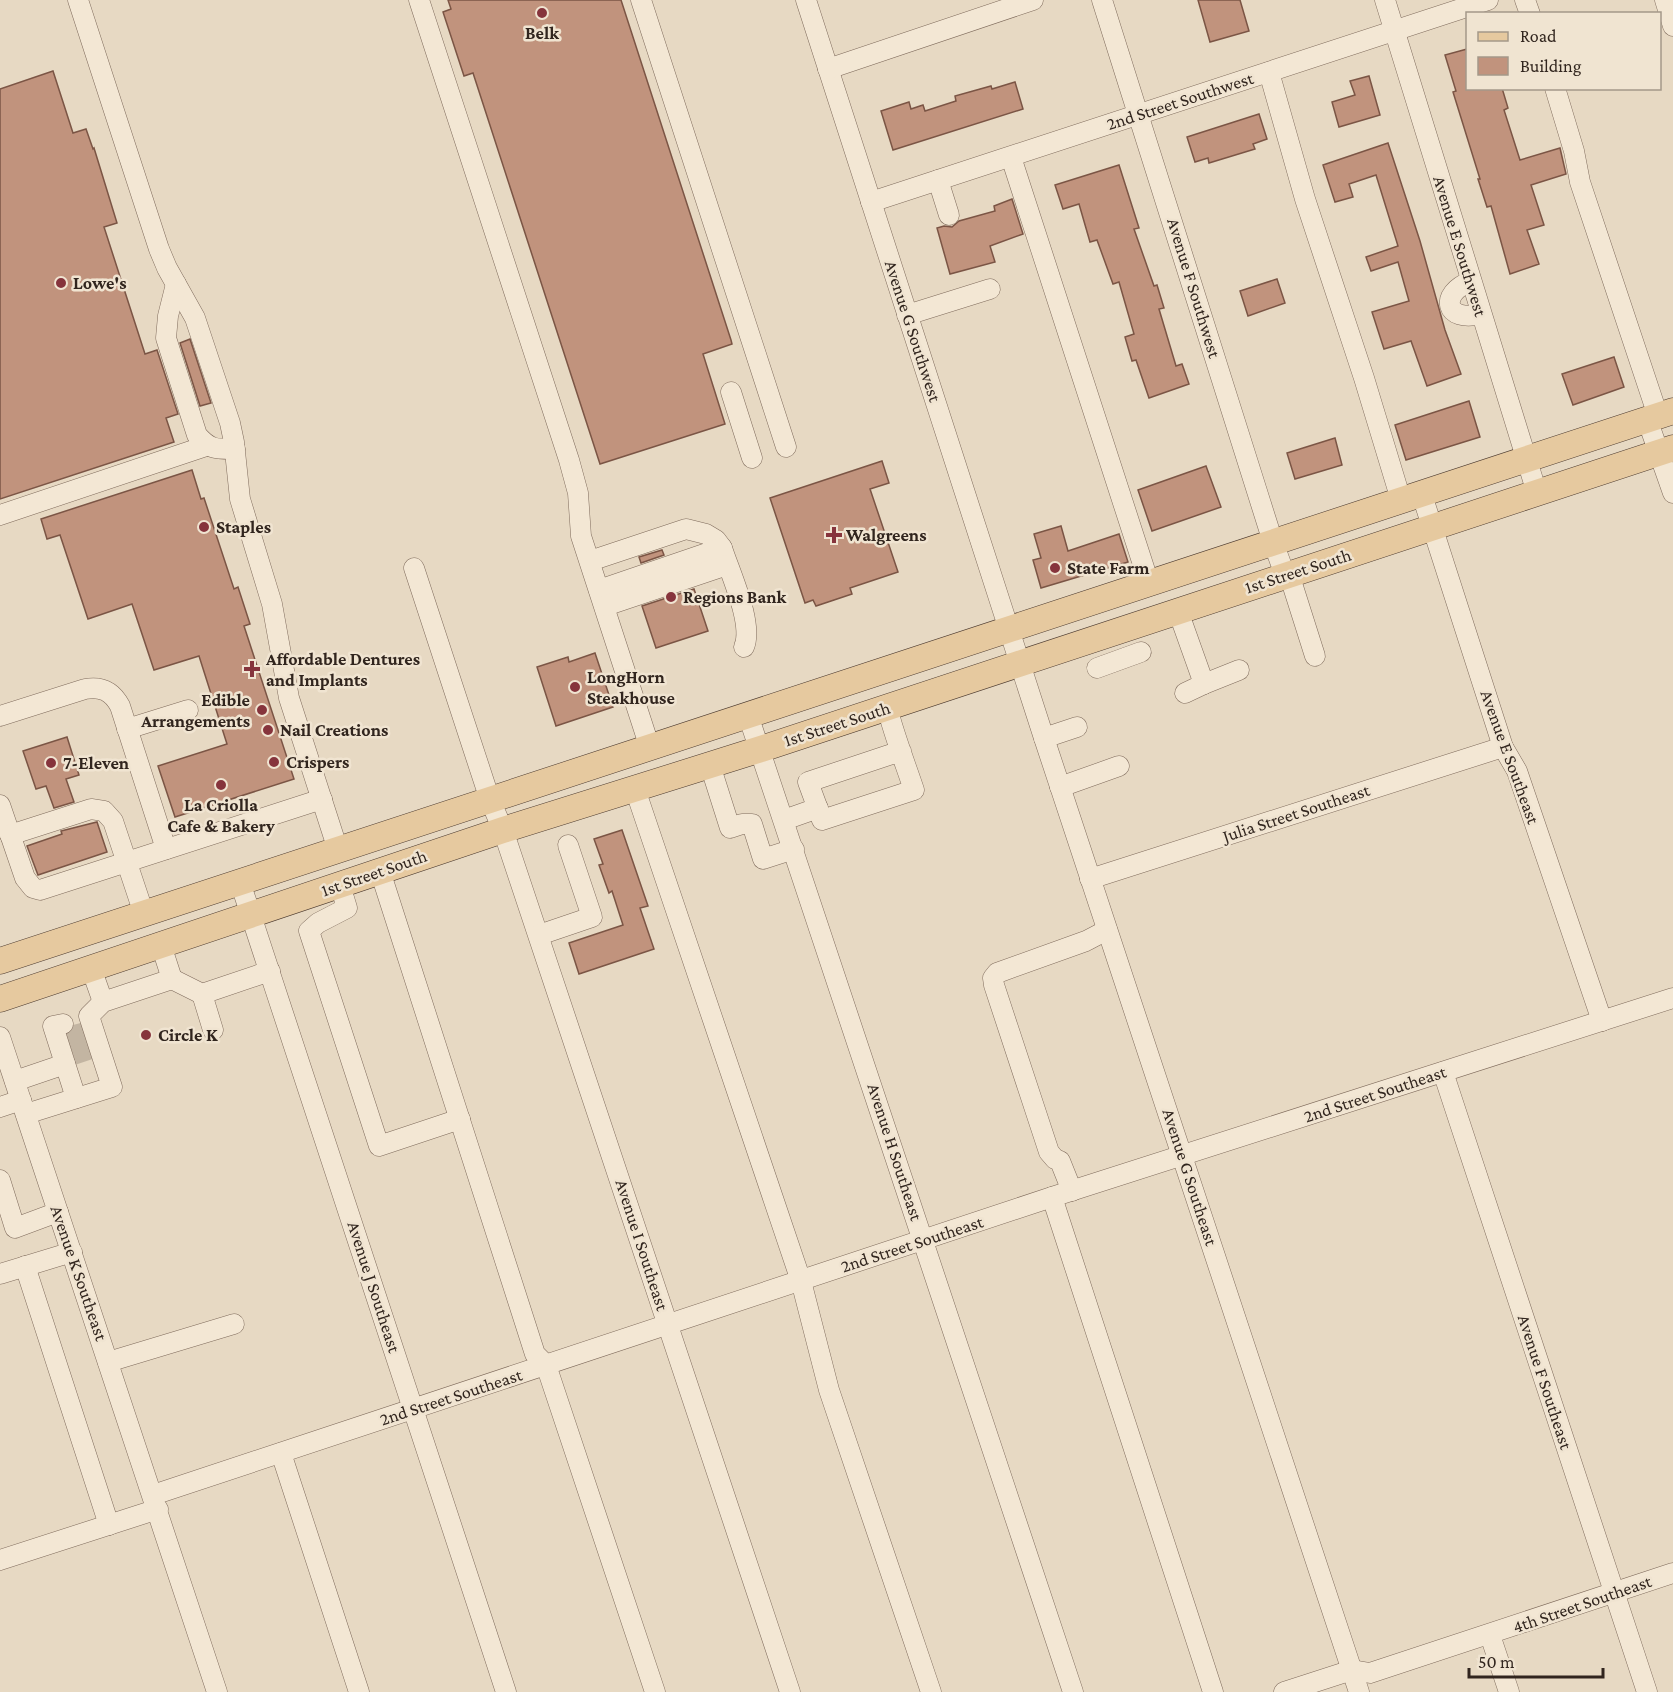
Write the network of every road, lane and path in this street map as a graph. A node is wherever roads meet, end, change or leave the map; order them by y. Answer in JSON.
{"nodes":[{"id":1,"x":78,"y":0,"type":"edge"},
{"id":2,"x":419,"y":0,"type":"edge"},
{"id":3,"x":641,"y":0,"type":"edge"},
{"id":4,"x":806,"y":0,"type":"edge"},
{"id":5,"x":1033,"y":0,"type":"edge"},
{"id":6,"x":1102,"y":0,"type":"edge"},
{"id":7,"x":1385,"y":0,"type":"edge"},
{"id":8,"x":1488,"y":0,"type":"edge"},
{"id":9,"x":1665,"y":0,"type":"edge"},
{"id":10,"x":1673,"y":26,"type":"edge"},
{"id":11,"x":1395,"y":31,"type":"junction"},
{"id":12,"x":828,"y":69,"type":"junction"},
{"id":13,"x":1269,"y":72,"type":"junction"},
{"id":14,"x":1557,"y":90,"type":"edge"},
{"id":15,"x":1140,"y":115,"type":"junction"},
{"id":16,"x":1011,"y":157,"type":"junction"},
{"id":17,"x":938,"y":180,"type":"junction"},
{"id":18,"x":871,"y":202,"type":"junction"},
{"id":19,"x":949,"y":215,"type":"dead end"},
{"id":20,"x":1471,"y":281,"type":"junction"},
{"id":21,"x":176,"y":284,"type":"junction"},
{"id":22,"x":990,"y":289,"type":"dead end"},
{"id":23,"x":1481,"y":314,"type":"junction"},
{"id":24,"x":908,"y":315,"type":"junction"},
{"id":25,"x":731,"y":392,"type":"dead end"},
{"id":26,"x":1659,"y":415,"type":"edge"},
{"id":27,"x":207,"y":446,"type":"junction"},
{"id":28,"x":786,"y":447,"type":"dead end"},
{"id":29,"x":235,"y":449,"type":"junction"},
{"id":30,"x":1666,"y":450,"type":"edge"},
{"id":31,"x":753,"y":458,"type":"dead end"},
{"id":32,"x":1525,"y":458,"type":"junction"},
{"id":33,"x":1537,"y":493,"type":"junction"},
{"id":34,"x":1673,"y":493,"type":"edge"},
{"id":35,"x":1411,"y":496,"type":"junction"},
{"id":36,"x":0,"y":514,"type":"edge"},
{"id":37,"x":1432,"y":527,"type":"junction"},
{"id":38,"x":1273,"y":542,"type":"junction"},
{"id":39,"x":719,"y":549,"type":"junction"},
{"id":40,"x":414,"y":568,"type":"dead end"},
{"id":41,"x":1287,"y":575,"type":"junction"},
{"id":42,"x":1149,"y":583,"type":"junction"},
{"id":43,"x":598,"y":585,"type":"junction"},
{"id":44,"x":1178,"y":611,"type":"junction"},
{"id":45,"x":1008,"y":628,"type":"junction"},
{"id":46,"x":1116,"y":631,"type":"junction"},
{"id":47,"x":744,"y":647,"type":"dead end"},
{"id":48,"x":1315,"y":656,"type":"dead end"},
{"id":49,"x":1020,"y":663,"type":"junction"},
{"id":50,"x":1097,"y":668,"type":"dead end"},
{"id":51,"x":1239,"y":670,"type":"dead end"},
{"id":52,"x":1204,"y":684,"type":"junction"},
{"id":53,"x":1185,"y":693,"type":"dead end"},
{"id":54,"x":887,"y":707,"type":"junction"},
{"id":55,"x":188,"y":710,"type":"dead end"},
{"id":56,"x":748,"y":715,"type":"junction"},
{"id":57,"x":0,"y":716,"type":"edge"},
{"id":58,"x":1077,"y":728,"type":"dead end"},
{"id":59,"x":127,"y":729,"type":"junction"},
{"id":60,"x":1044,"y":738,"type":"junction"},
{"id":61,"x":1503,"y":747,"type":"junction"},
{"id":62,"x":650,"y":748,"type":"junction"},
{"id":63,"x":761,"y":749,"type":"junction"},
{"id":64,"x":901,"y":751,"type":"junction"},
{"id":65,"x":710,"y":765,"type":"junction"},
{"id":66,"x":1119,"y":766,"type":"dead end"},
{"id":67,"x":1060,"y":787,"type":"junction"},
{"id":68,"x":635,"y":789,"type":"junction"},
{"id":69,"x":321,"y":799,"type":"junction"},
{"id":70,"x":490,"y":800,"type":"junction"},
{"id":71,"x":0,"y":805,"type":"edge"},
{"id":72,"x":818,"y":808,"type":"junction"},
{"id":73,"x":784,"y":820,"type":"junction"},
{"id":74,"x":503,"y":830,"type":"junction"},
{"id":75,"x":10,"y":835,"type":"junction"},
{"id":76,"x":568,"y":845,"type":"dead end"},
{"id":77,"x":166,"y":849,"type":"junction"},
{"id":78,"x":794,"y":849,"type":"junction"},
{"id":79,"x":338,"y":850,"type":"junction"},
{"id":80,"x":126,"y":862,"type":"junction"},
{"id":81,"x":380,"y":871,"type":"junction"},
{"id":82,"x":1090,"y":879,"type":"junction"},
{"id":83,"x":240,"y":882,"type":"junction"},
{"id":84,"x":340,"y":885,"type":"junction"},
{"id":85,"x":144,"y":914,"type":"junction"},
{"id":86,"x":251,"y":915,"type":"junction"},
{"id":87,"x":1107,"y":930,"type":"junction"},
{"id":88,"x":538,"y":935,"type":"junction"},
{"id":89,"x":161,"y":945,"type":"junction"},
{"id":90,"x":0,"y":961,"type":"edge"},
{"id":91,"x":91,"y":968,"type":"junction"},
{"id":92,"x":270,"y":971,"type":"junction"},
{"id":93,"x":172,"y":979,"type":"junction"},
{"id":94,"x":202,"y":994,"type":"junction"},
{"id":95,"x":1673,"y":998,"type":"edge"},
{"id":96,"x":0,"y":999,"type":"edge"},
{"id":97,"x":1602,"y":1021,"type":"junction"},
{"id":98,"x":213,"y":1030,"type":"dead end"},
{"id":99,"x":79,"y":1036,"type":"junction"},
{"id":100,"x":0,"y":1037,"type":"edge"},
{"id":101,"x":1443,"y":1072,"type":"junction"},
{"id":102,"x":15,"y":1081,"type":"junction"},
{"id":103,"x":76,"y":1098,"type":"junction"},
{"id":104,"x":0,"y":1107,"type":"edge"},
{"id":105,"x":23,"y":1107,"type":"junction"},
{"id":106,"x":460,"y":1119,"type":"junction"},
{"id":107,"x":1183,"y":1155,"type":"junction"},
{"id":108,"x":0,"y":1180,"type":"edge"},
{"id":109,"x":1072,"y":1191,"type":"junction"},
{"id":110,"x":1052,"y":1197,"type":"junction"},
{"id":111,"x":58,"y":1212,"type":"junction"},
{"id":112,"x":6,"y":1220,"type":"edge"},
{"id":113,"x":924,"y":1240,"type":"junction"},
{"id":114,"x":72,"y":1252,"type":"junction"},
{"id":115,"x":25,"y":1266,"type":"junction"},
{"id":116,"x":0,"y":1274,"type":"edge"},
{"id":117,"x":801,"y":1281,"type":"junction"},
{"id":118,"x":234,"y":1324,"type":"dead end"},
{"id":119,"x":669,"y":1324,"type":"junction"},
{"id":120,"x":108,"y":1362,"type":"junction"},
{"id":121,"x":546,"y":1365,"type":"junction"},
{"id":122,"x":413,"y":1409,"type":"junction"},
{"id":123,"x":281,"y":1454,"type":"junction"},
{"id":124,"x":155,"y":1502,"type":"junction"},
{"id":125,"x":109,"y":1525,"type":"junction"},
{"id":126,"x":0,"y":1560,"type":"edge"},
{"id":127,"x":1673,"y":1573,"type":"edge"},
{"id":128,"x":1614,"y":1592,"type":"junction"},
{"id":129,"x":1490,"y":1635,"type":"junction"},
{"id":130,"x":1352,"y":1670,"type":"junction"},
{"id":131,"x":217,"y":1692,"type":"edge"},
{"id":132,"x":359,"y":1692,"type":"edge"},
{"id":133,"x":506,"y":1692,"type":"edge"},
{"id":134,"x":655,"y":1692,"type":"edge"},
{"id":135,"x":790,"y":1692,"type":"edge"},
{"id":136,"x":931,"y":1692,"type":"edge"},
{"id":137,"x":1073,"y":1692,"type":"edge"},
{"id":138,"x":1213,"y":1692,"type":"edge"},
{"id":139,"x":1284,"y":1692,"type":"edge"},
{"id":140,"x":1359,"y":1692,"type":"edge"},
{"id":141,"x":1509,"y":1692,"type":"edge"},
{"id":142,"x":1647,"y":1692,"type":"edge"}],
"edges":[{"from":1,"to":21,"type":"street"},
{"from":2,"to":43,"type":"street"},
{"from":3,"to":28,"type":"street"},
{"from":4,"to":12,"type":"street","name":"Avenue G Southwest"},
{"from":5,"to":12,"type":"street"},
{"from":6,"to":15,"type":"street","name":"Avenue F Southwest"},
{"from":7,"to":11,"type":"street","name":"Avenue E Southwest"},
{"from":8,"to":11,"type":"street","name":"2nd Street Southwest"},
{"from":9,"to":10,"type":"street"},
{"from":11,"to":13,"type":"street","name":"2nd Street Southwest"},
{"from":11,"to":20,"type":"street","name":"Avenue E Southwest"},
{"from":12,"to":18,"type":"street","name":"Avenue G Southwest"},
{"from":13,"to":15,"type":"street","name":"2nd Street Southwest"},
{"from":13,"to":35,"type":"street","name":"Avenue E Southeast"},
{"from":14,"to":26,"type":"street"},
{"from":15,"to":16,"type":"street","name":"2nd Street Southwest"},
{"from":15,"to":38,"type":"street","name":"Avenue F Southwest"},
{"from":16,"to":17,"type":"street","name":"2nd Street Southwest"},
{"from":16,"to":42,"type":"street"},
{"from":17,"to":18,"type":"street","name":"2nd Street Southwest"},
{"from":17,"to":19,"type":"street"},
{"from":18,"to":24,"type":"street","name":"Avenue G Southwest"},
{"from":20,"to":23,"type":"street","name":"Avenue E Southwest"},
{"from":20,"to":23,"type":"street"},
{"from":21,"to":27,"type":"street"},
{"from":21,"to":29,"type":"street"},
{"from":22,"to":24,"type":"street"},
{"from":23,"to":32,"type":"street","name":"Avenue E Southwest"},
{"from":24,"to":45,"type":"street","name":"Avenue G Southwest"},
{"from":25,"to":31,"type":"street"},
{"from":26,"to":30,"type":"street"},
{"from":26,"to":32,"type":"main road","name":"1st Street South"},
{"from":27,"to":29,"type":"street"},
{"from":27,"to":36,"type":"street"},
{"from":29,"to":69,"type":"street"},
{"from":30,"to":33,"type":"main road","name":"1st Street South"},
{"from":30,"to":34,"type":"street"},
{"from":32,"to":33,"type":"street","name":"Avenue E Southwest"},
{"from":32,"to":35,"type":"main road","name":"1st Street South"},
{"from":33,"to":37,"type":"main road","name":"1st Street South"},
{"from":35,"to":37,"type":"street","name":"Avenue E Southeast"},
{"from":35,"to":38,"type":"main road","name":"1st Street South"},
{"from":37,"to":41,"type":"main road","name":"1st Street South"},
{"from":37,"to":61,"type":"street","name":"Avenue E Southeast"},
{"from":38,"to":41,"type":"street","name":"Avenue F Southwest"},
{"from":38,"to":42,"type":"main road","name":"1st Street South"},
{"from":39,"to":43,"type":"street"},
{"from":39,"to":43,"type":"street"},
{"from":39,"to":47,"type":"street"},
{"from":40,"to":70,"type":"street","name":"Avenue I Southeast"},
{"from":41,"to":44,"type":"main road","name":"1st Street South"},
{"from":41,"to":48,"type":"street","name":"Avenue F Southwest"},
{"from":42,"to":45,"type":"main road","name":"1st Street South"},
{"from":43,"to":62,"type":"street"},
{"from":44,"to":46,"type":"main road","name":"1st Street South"},
{"from":44,"to":52,"type":"street"},
{"from":45,"to":49,"type":"street","name":"Avenue G Southwest"},
{"from":45,"to":56,"type":"main road","name":"1st Street South"},
{"from":46,"to":49,"type":"main road","name":"1st Street South"},
{"from":46,"to":50,"type":"street"},
{"from":49,"to":54,"type":"main road","name":"1st Street South"},
{"from":49,"to":60,"type":"street","name":"Avenue G Southeast"},
{"from":51,"to":52,"type":"street"},
{"from":52,"to":53,"type":"street"},
{"from":54,"to":63,"type":"main road","name":"1st Street South"},
{"from":54,"to":64,"type":"street"},
{"from":55,"to":59,"type":"street"},
{"from":56,"to":62,"type":"main road","name":"1st Street South"},
{"from":56,"to":63,"type":"street","name":"Avenue H Southeast"},
{"from":57,"to":59,"type":"street"},
{"from":58,"to":60,"type":"street"},
{"from":59,"to":77,"type":"street"},
{"from":60,"to":67,"type":"street","name":"Avenue G Southeast"},
{"from":61,"to":82,"type":"street","name":"Julia Street Southeast"},
{"from":61,"to":97,"type":"street","name":"Avenue E Southeast"},
{"from":62,"to":70,"type":"main road","name":"1st Street South"},
{"from":63,"to":65,"type":"main road","name":"1st Street South"},
{"from":63,"to":73,"type":"street","name":"Avenue H Southeast"},
{"from":64,"to":72,"type":"street"},
{"from":64,"to":72,"type":"street"},
{"from":65,"to":68,"type":"main road","name":"1st Street South"},
{"from":65,"to":78,"type":"street"},
{"from":66,"to":67,"type":"street"},
{"from":67,"to":82,"type":"street","name":"Avenue G Southeast"},
{"from":68,"to":74,"type":"main road","name":"1st Street South"},
{"from":68,"to":117,"type":"street"},
{"from":69,"to":77,"type":"street"},
{"from":69,"to":79,"type":"street"},
{"from":70,"to":74,"type":"street","name":"Avenue I Southeast"},
{"from":70,"to":79,"type":"main road","name":"1st Street South"},
{"from":71,"to":75,"type":"street"},
{"from":72,"to":73,"type":"street"},
{"from":73,"to":78,"type":"street","name":"Avenue H Southeast"},
{"from":74,"to":81,"type":"main road","name":"1st Street South"},
{"from":74,"to":88,"type":"street","name":"Avenue I Southeast"},
{"from":75,"to":80,"type":"street"},
{"from":75,"to":80,"type":"street"},
{"from":76,"to":88,"type":"street"},
{"from":77,"to":80,"type":"street"},
{"from":78,"to":113,"type":"street","name":"Avenue H Southeast"},
{"from":79,"to":83,"type":"main road","name":"1st Street South"},
{"from":80,"to":85,"type":"street"},
{"from":81,"to":84,"type":"main road","name":"1st Street South"},
{"from":81,"to":106,"type":"street"},
{"from":82,"to":87,"type":"street","name":"Avenue G Southeast"},
{"from":83,"to":85,"type":"main road","name":"1st Street South"},
{"from":83,"to":86,"type":"street","name":"Avenue J Southeast"},
{"from":84,"to":86,"type":"main road","name":"1st Street South"},
{"from":84,"to":106,"type":"street"},
{"from":85,"to":90,"type":"main road","name":"1st Street South"},
{"from":86,"to":89,"type":"main road","name":"1st Street South"},
{"from":86,"to":92,"type":"street","name":"Avenue J Southeast"},
{"from":87,"to":107,"type":"street","name":"Avenue G Southeast"},
{"from":87,"to":109,"type":"street"},
{"from":88,"to":119,"type":"street","name":"Avenue I Southeast"},
{"from":89,"to":91,"type":"main road","name":"1st Street South"},
{"from":89,"to":93,"type":"street"},
{"from":91,"to":96,"type":"main road","name":"1st Street South"},
{"from":91,"to":99,"type":"street"},
{"from":92,"to":94,"type":"street"},
{"from":92,"to":122,"type":"street","name":"Avenue J Southeast"},
{"from":93,"to":94,"type":"street"},
{"from":93,"to":99,"type":"street"},
{"from":94,"to":98,"type":"street"},
{"from":95,"to":97,"type":"street","name":"2nd Street Southeast"},
{"from":97,"to":101,"type":"street","name":"2nd Street Southeast"},
{"from":99,"to":102,"type":"street"},
{"from":99,"to":103,"type":"street"},
{"from":99,"to":103,"type":"street"},
{"from":100,"to":102,"type":"street","name":"Avenue K Southeast"},
{"from":101,"to":107,"type":"street","name":"2nd Street Southeast"},
{"from":101,"to":128,"type":"street","name":"Avenue F Southeast"},
{"from":102,"to":105,"type":"street","name":"Avenue K Southeast"},
{"from":103,"to":105,"type":"street"},
{"from":104,"to":105,"type":"street"},
{"from":105,"to":111,"type":"street","name":"Avenue K Southeast"},
{"from":106,"to":121,"type":"street"},
{"from":107,"to":109,"type":"street","name":"2nd Street Southeast"},
{"from":107,"to":130,"type":"street","name":"Avenue G Southeast"},
{"from":108,"to":112,"type":"street"},
{"from":109,"to":110,"type":"street","name":"2nd Street Southeast"},
{"from":110,"to":113,"type":"street","name":"2nd Street Southeast"},
{"from":110,"to":138,"type":"street"},
{"from":111,"to":112,"type":"street"},
{"from":111,"to":114,"type":"street","name":"Avenue K Southeast"},
{"from":113,"to":117,"type":"street","name":"2nd Street Southeast"},
{"from":113,"to":137,"type":"street","name":"Avenue H Southeast"},
{"from":114,"to":115,"type":"street"},
{"from":114,"to":120,"type":"street","name":"Avenue K Southeast"},
{"from":115,"to":116,"type":"street"},
{"from":115,"to":125,"type":"street"},
{"from":117,"to":119,"type":"street","name":"2nd Street Southeast"},
{"from":117,"to":136,"type":"street"},
{"from":118,"to":120,"type":"street"},
{"from":119,"to":121,"type":"street","name":"2nd Street Southeast"},
{"from":119,"to":135,"type":"street","name":"Avenue I Southeast"},
{"from":120,"to":124,"type":"street","name":"Avenue K Southeast"},
{"from":121,"to":122,"type":"street","name":"2nd Street Southeast"},
{"from":121,"to":134,"type":"street"},
{"from":122,"to":123,"type":"street","name":"2nd Street Southeast"},
{"from":122,"to":133,"type":"street","name":"Avenue J Southeast"},
{"from":123,"to":124,"type":"street","name":"2nd Street Southeast"},
{"from":123,"to":132,"type":"street"},
{"from":124,"to":125,"type":"street"},
{"from":124,"to":131,"type":"street","name":"Avenue K Southeast"},
{"from":125,"to":126,"type":"street"},
{"from":127,"to":128,"type":"street","name":"4th Street Southeast"},
{"from":128,"to":129,"type":"street","name":"4th Street Southeast"},
{"from":128,"to":142,"type":"street","name":"Avenue F Southeast"},
{"from":129,"to":130,"type":"street","name":"4th Street Southeast"},
{"from":129,"to":141,"type":"street"},
{"from":130,"to":139,"type":"street","name":"4th Street Southeast"},
{"from":130,"to":140,"type":"street","name":"Avenue G Southeast"}]}
